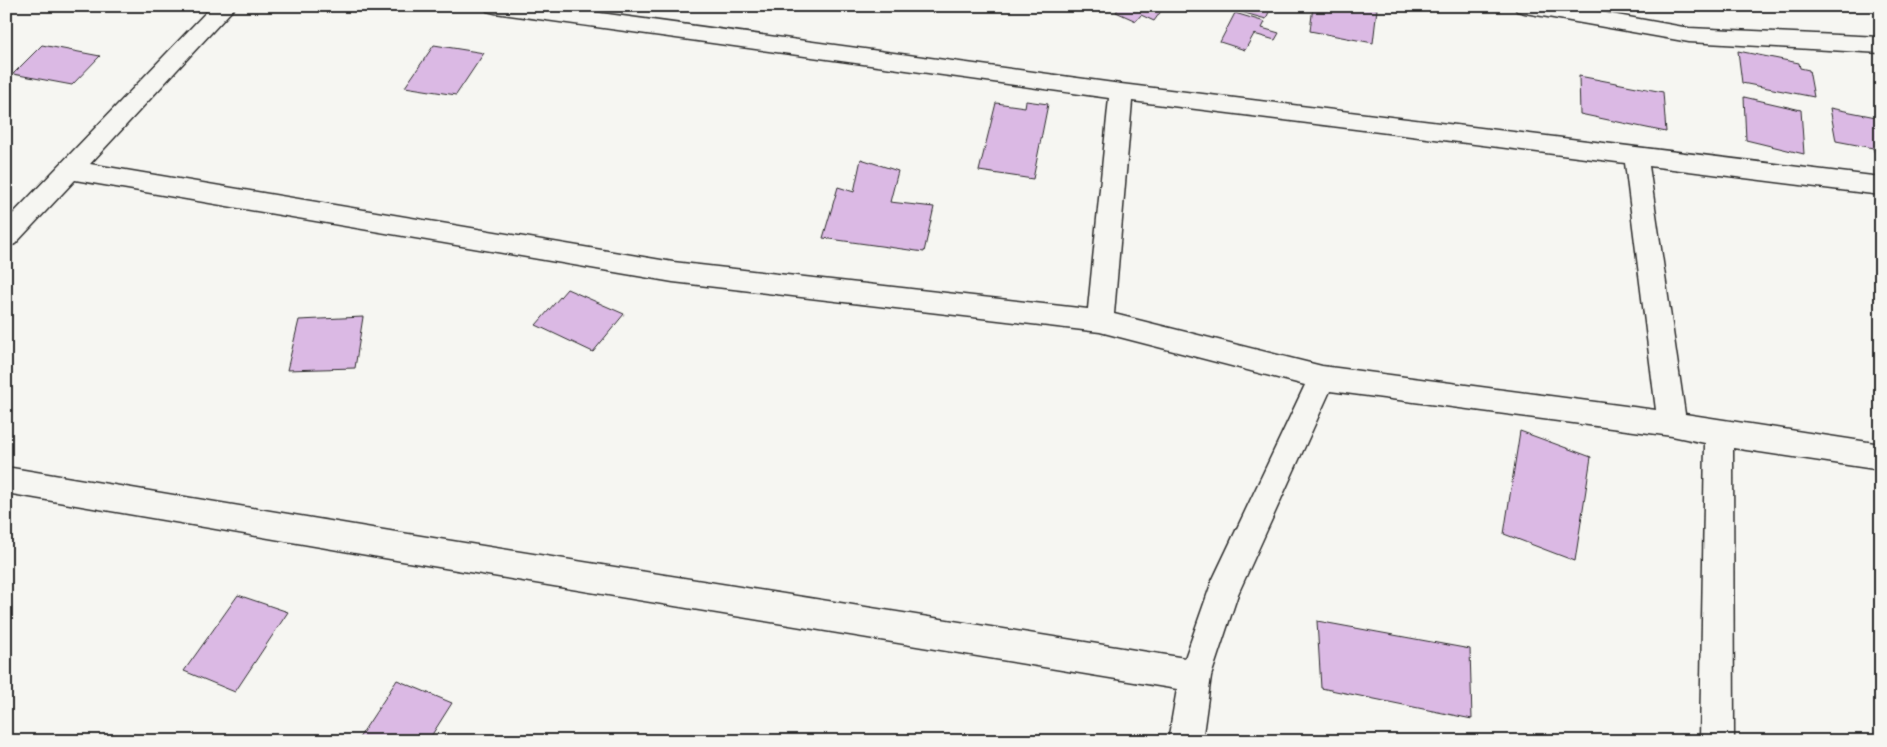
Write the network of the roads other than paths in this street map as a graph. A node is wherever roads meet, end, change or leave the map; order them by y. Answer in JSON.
{"nodes":[{"id":1,"x":225,"y":6,"type":"edge"},
{"id":2,"x":494,"y":6,"type":"edge"},
{"id":3,"x":1525,"y":6,"type":"edge"},
{"id":4,"x":1613,"y":14,"type":"edge"},
{"id":5,"x":1881,"y":45,"type":"edge"},
{"id":6,"x":1121,"y":92,"type":"junction"},
{"id":7,"x":1636,"y":156,"type":"junction"},
{"id":8,"x":71,"y":170,"type":"junction"},
{"id":9,"x":1881,"y":186,"type":"edge"},
{"id":10,"x":6,"y":237,"type":"edge"},
{"id":11,"x":1100,"y":320,"type":"junction"},
{"id":12,"x":1322,"y":378,"type":"junction"},
{"id":13,"x":1672,"y":424,"type":"junction"},
{"id":14,"x":1719,"y":433,"type":"junction"},
{"id":15,"x":1881,"y":457,"type":"edge"},
{"id":16,"x":6,"y":480,"type":"edge"},
{"id":17,"x":1195,"y":676,"type":"junction"},
{"id":18,"x":1185,"y":741,"type":"edge"},
{"id":19,"x":1717,"y":741,"type":"edge"}],
"edges":[{"from":1,"to":8,"type":"street"},
{"from":2,"to":6,"type":"street"},
{"from":3,"to":4,"type":"street"},
{"from":4,"to":5,"type":"street"},
{"from":6,"to":7,"type":"street"},
{"from":6,"to":11,"type":"street"},
{"from":7,"to":9,"type":"street"},
{"from":7,"to":13,"type":"street"},
{"from":8,"to":10,"type":"street"},
{"from":8,"to":11,"type":"street"},
{"from":11,"to":12,"type":"street"},
{"from":12,"to":13,"type":"street"},
{"from":12,"to":17,"type":"street"},
{"from":13,"to":14,"type":"street"},
{"from":14,"to":15,"type":"street"},
{"from":14,"to":19,"type":"street"},
{"from":16,"to":17,"type":"street"},
{"from":17,"to":18,"type":"street"}]}
